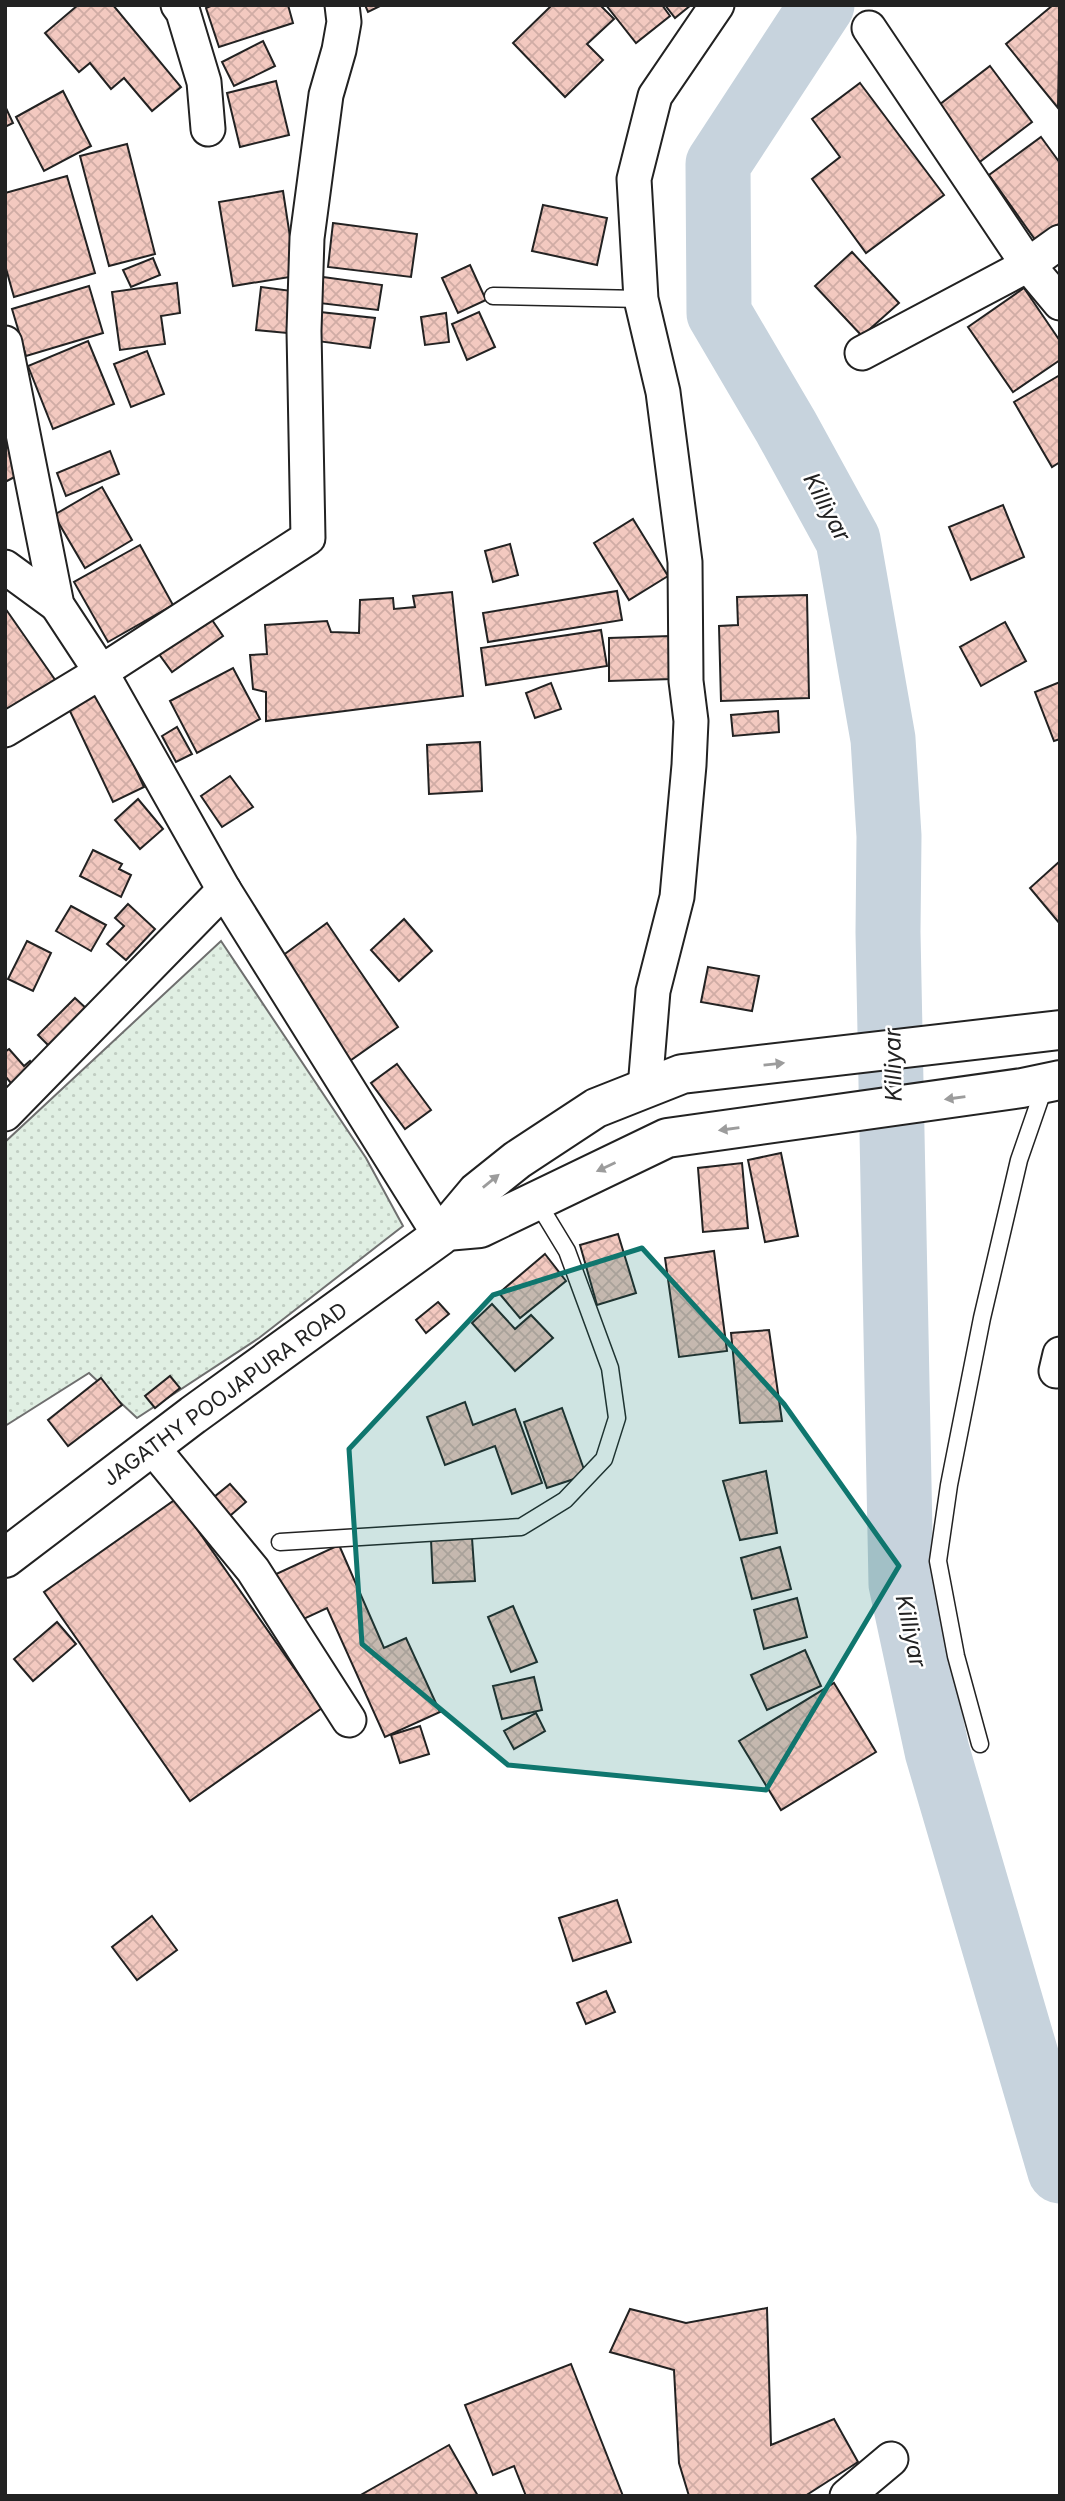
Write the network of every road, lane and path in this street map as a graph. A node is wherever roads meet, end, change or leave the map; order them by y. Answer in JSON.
{"nodes":[{"id":1,"x":178,"y":5,"type":"edge"},
{"id":2,"x":342,"y":5,"type":"edge"},
{"id":3,"x":718,"y":5,"type":"edge"},
{"id":4,"x":869,"y":28,"type":"dead end"},
{"id":5,"x":208,"y":129,"type":"dead end"},
{"id":6,"x":1060,"y":242,"type":"edge"},
{"id":7,"x":1028,"y":265,"type":"junction"},
{"id":8,"x":493,"y":296,"type":"dead end"},
{"id":9,"x":641,"y":299,"type":"junction"},
{"id":10,"x":1060,"y":303,"type":"edge"},
{"id":11,"x":5,"y":343,"type":"edge"},
{"id":12,"x":862,"y":353,"type":"dead end"},
{"id":13,"x":5,"y":567,"type":"edge"},
{"id":14,"x":57,"y":605,"type":"junction"},
{"id":15,"x":101,"y":672,"type":"junction"},
{"id":16,"x":5,"y":730,"type":"edge"},
{"id":17,"x":224,"y":890,"type":"junction"},
{"id":18,"x":1043,"y":1032,"type":"edge"},
{"id":19,"x":1043,"y":1083,"type":"edge"},
{"id":20,"x":645,"y":1088,"type":"junction"},
{"id":21,"x":5,"y":1114,"type":"edge"},
{"id":22,"x":536,"y":1200,"type":"junction"},
{"id":23,"x":443,"y":1234,"type":"junction"},
{"id":24,"x":152,"y":1447,"type":"junction"},
{"id":25,"x":280,"y":1542,"type":"dead end"},
{"id":26,"x":5,"y":1558,"type":"edge"},
{"id":27,"x":349,"y":1720,"type":"dead end"},
{"id":28,"x":980,"y":1744,"type":"dead end"},
{"id":29,"x":891,"y":2459,"type":"dead end"},
{"id":30,"x":847,"y":2496,"type":"edge"}],
"edges":[{"from":1,"to":5,"type":"street"},
{"from":2,"to":15,"type":"street"},
{"from":3,"to":9,"type":"street"},
{"from":4,"to":7,"type":"street"},
{"from":6,"to":7,"type":"street"},
{"from":7,"to":10,"type":"street"},
{"from":7,"to":12,"type":"street"},
{"from":8,"to":9,"type":"lane"},
{"from":9,"to":20,"type":"street"},
{"from":11,"to":14,"type":"street"},
{"from":13,"to":14,"type":"street"},
{"from":14,"to":15,"type":"street"},
{"from":15,"to":16,"type":"street"},
{"from":15,"to":17,"type":"street"},
{"from":17,"to":21,"type":"street"},
{"from":17,"to":23,"type":"street"},
{"from":20,"to":18,"type":"main road","name":"JAGATHY POOJAPURA ROAD","one_way":true},
{"from":19,"to":22,"type":"main road","one_way":true},
{"from":19,"to":28,"type":"lane"},
{"from":23,"to":20,"type":"main road","name":"JAGATHY POOJAPURA ROAD","one_way":true},
{"from":22,"to":23,"type":"main road"},
{"from":22,"to":25,"type":"lane"},
{"from":23,"to":24,"type":"main road","name":"JAGATHY POOJAPURA ROAD"},
{"from":24,"to":26,"type":"main road","name":"JAGATHY POOJAPURA ROAD"},
{"from":24,"to":27,"type":"street"},
{"from":29,"to":30,"type":"street"}]}
